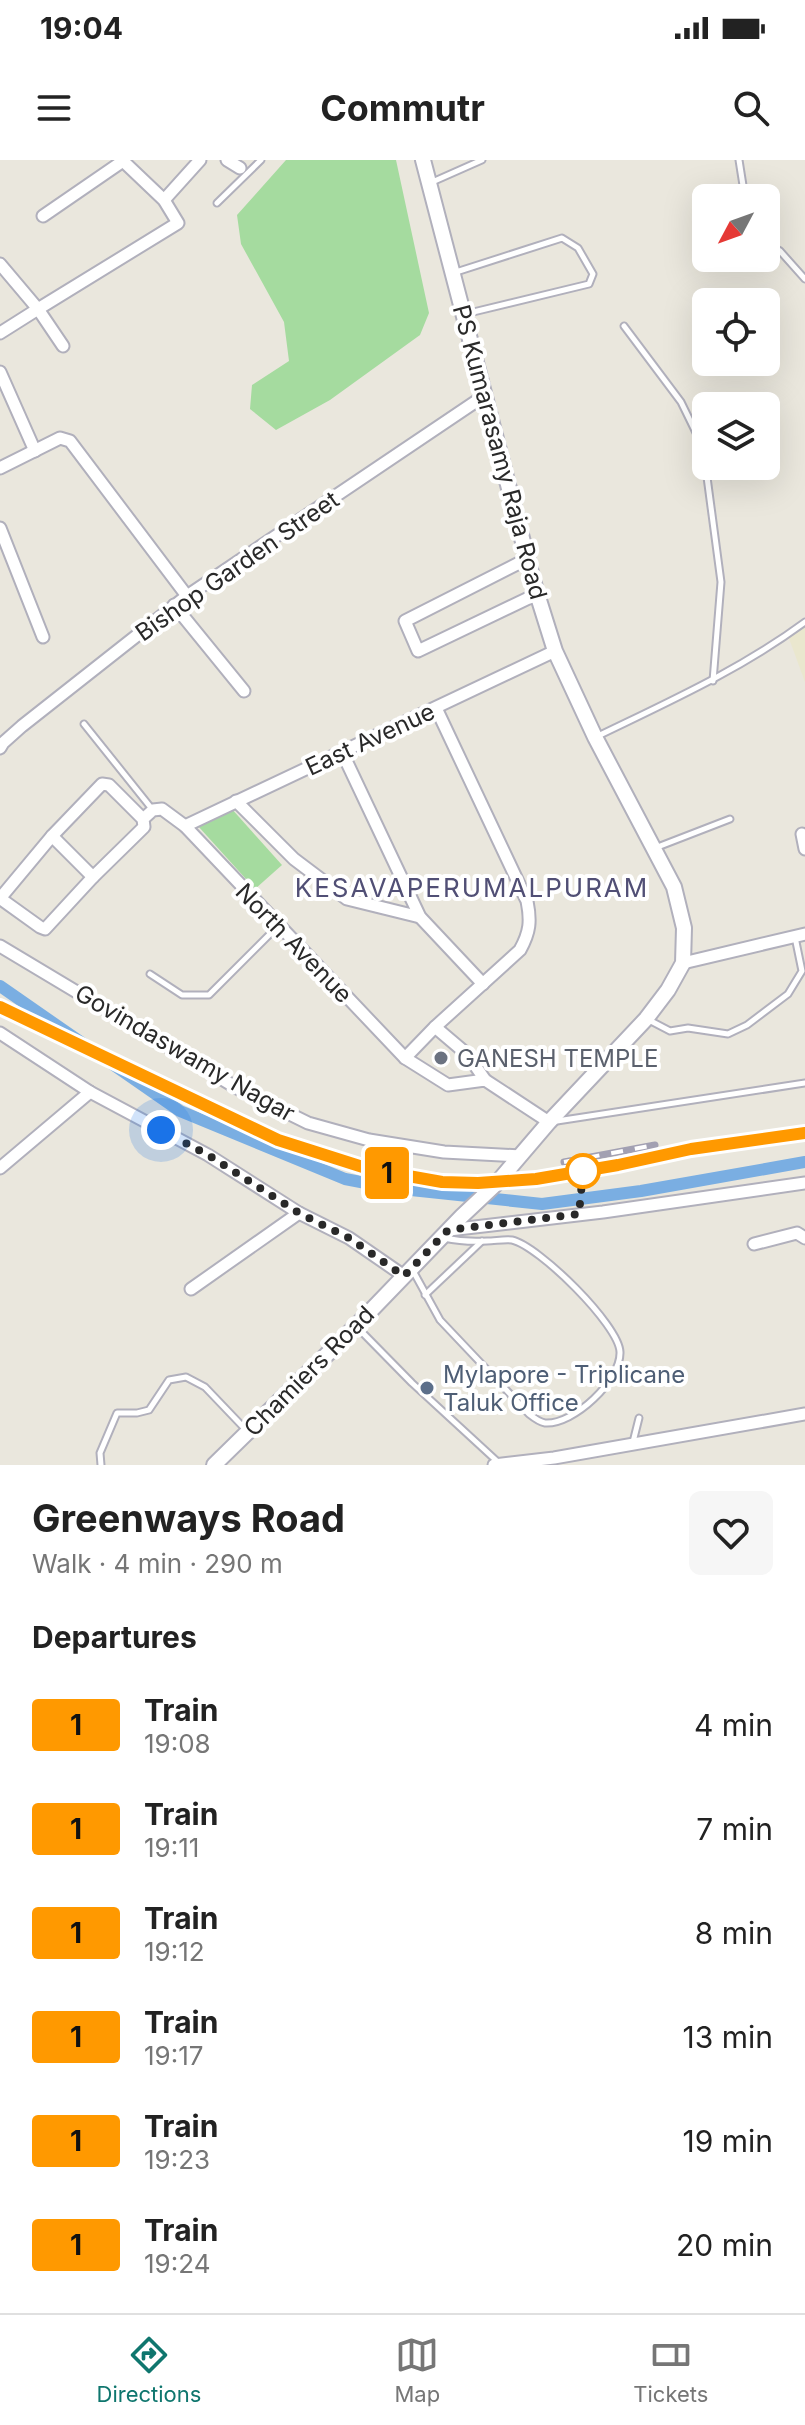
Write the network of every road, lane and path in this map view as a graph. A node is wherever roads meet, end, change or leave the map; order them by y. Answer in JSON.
{"nodes":[{"id":1,"x":122,"y":160,"type":"edge"},
{"id":2,"x":200,"y":160,"type":"edge"},
{"id":3,"x":227,"y":160,"type":"edge"},
{"id":4,"x":261,"y":160,"type":"edge"},
{"id":5,"x":423,"y":160,"type":"edge"},
{"id":6,"x":482,"y":160,"type":"edge"},
{"id":7,"x":739,"y":160,"type":"edge"},
{"id":8,"x":240,"y":168,"type":"dead end"},
{"id":9,"x":429,"y":184,"type":"junction"},
{"id":10,"x":743,"y":184,"type":"edge"},
{"id":11,"x":164,"y":200,"type":"junction"},
{"id":12,"x":217,"y":203,"type":"dead end"},
{"id":13,"x":43,"y":216,"type":"dead end"},
{"id":14,"x":780,"y":251,"type":"edge"},
{"id":15,"x":0,"y":264,"type":"edge"},
{"id":16,"x":452,"y":273,"type":"junction"},
{"id":17,"x":805,"y":279,"type":"edge"},
{"id":18,"x":38,"y":309,"type":"junction"},
{"id":19,"x":463,"y":314,"type":"junction"},
{"id":20,"x":624,"y":326,"type":"dead end"},
{"id":21,"x":0,"y":333,"type":"edge"},
{"id":22,"x":63,"y":346,"type":"dead end"},
{"id":23,"x":0,"y":372,"type":"edge"},
{"id":24,"x":484,"y":396,"type":"junction"},
{"id":25,"x":35,"y":451,"type":"junction"},
{"id":26,"x":0,"y":468,"type":"edge"},
{"id":27,"x":0,"y":528,"type":"edge"},
{"id":28,"x":527,"y":559,"type":"junction"},
{"id":29,"x":537,"y":594,"type":"junction"},
{"id":30,"x":187,"y":596,"type":"junction"},
{"id":31,"x":174,"y":605,"type":"junction"},
{"id":32,"x":805,"y":622,"type":"edge"},
{"id":33,"x":43,"y":637,"type":"dead end"},
{"id":34,"x":555,"y":651,"type":"junction"},
{"id":35,"x":713,"y":681,"type":"junction"},
{"id":36,"x":244,"y":691,"type":"dead end"},
{"id":37,"x":436,"y":708,"type":"junction"},
{"id":38,"x":84,"y":724,"type":"dead end"},
{"id":39,"x":595,"y":737,"type":"junction"},
{"id":40,"x":0,"y":748,"type":"edge"},
{"id":41,"x":342,"y":752,"type":"junction"},
{"id":42,"x":236,"y":801,"type":"junction"},
{"id":43,"x":153,"y":810,"type":"junction"},
{"id":44,"x":143,"y":819,"type":"junction"},
{"id":45,"x":730,"y":819,"type":"dead end"},
{"id":46,"x":185,"y":826,"type":"junction"},
{"id":47,"x":802,"y":834,"type":"dead end"},
{"id":48,"x":52,"y":836,"type":"junction"},
{"id":49,"x":654,"y":849,"type":"junction"},
{"id":50,"x":805,"y":849,"type":"edge"},
{"id":51,"x":93,"y":877,"type":"junction"},
{"id":52,"x":420,"y":917,"type":"junction"},
{"id":53,"x":278,"y":925,"type":"junction"},
{"id":54,"x":800,"y":935,"type":"edge"},
{"id":55,"x":0,"y":946,"type":"edge"},
{"id":56,"x":683,"y":963,"type":"junction"},
{"id":57,"x":150,"y":974,"type":"dead end"},
{"id":58,"x":483,"y":984,"type":"junction"},
{"id":59,"x":646,"y":1019,"type":"junction"},
{"id":60,"x":435,"y":1027,"type":"junction"},
{"id":61,"x":0,"y":1033,"type":"edge"},
{"id":62,"x":405,"y":1058,"type":"junction"},
{"id":63,"x":485,"y":1080,"type":"junction"},
{"id":64,"x":805,"y":1083,"type":"edge"},
{"id":65,"x":90,"y":1092,"type":"junction"},
{"id":66,"x":549,"y":1122,"type":"junction"},
{"id":67,"x":521,"y":1156,"type":"junction"},
{"id":68,"x":0,"y":1168,"type":"edge"},
{"id":69,"x":805,"y":1183,"type":"edge"},
{"id":70,"x":299,"y":1213,"type":"junction"},
{"id":71,"x":445,"y":1233,"type":"junction"},
{"id":72,"x":805,"y":1238,"type":"edge"},
{"id":73,"x":482,"y":1241,"type":"junction"},
{"id":74,"x":754,"y":1244,"type":"dead end"},
{"id":75,"x":408,"y":1272,"type":"junction"},
{"id":76,"x":191,"y":1289,"type":"dead end"},
{"id":77,"x":425,"y":1295,"type":"junction"},
{"id":78,"x":356,"y":1326,"type":"junction"},
{"id":79,"x":805,"y":1414,"type":"edge"},
{"id":80,"x":639,"y":1418,"type":"dead end"},
{"id":81,"x":248,"y":1432,"type":"junction"},
{"id":82,"x":633,"y":1443,"type":"junction"},
{"id":83,"x":554,"y":1461,"type":"edge"},
{"id":84,"x":497,"y":1464,"type":"edge"},
{"id":85,"x":101,"y":1465,"type":"edge"},
{"id":86,"x":214,"y":1465,"type":"edge"}],
"edges":[{"from":1,"to":11,"type":"street"},
{"from":1,"to":13,"type":"street"},
{"from":2,"to":11,"type":"street"},
{"from":3,"to":8,"type":"street"},
{"from":4,"to":12,"type":"lane"},
{"from":5,"to":9,"type":"street","name":"PS Kumarasamy Raja Road"},
{"from":6,"to":9,"type":"lane"},
{"from":7,"to":10,"type":"lane"},
{"from":9,"to":16,"type":"street","name":"PS Kumarasamy Raja Road"},
{"from":11,"to":18,"type":"street"},
{"from":14,"to":17,"type":"lane"},
{"from":15,"to":18,"type":"street"},
{"from":16,"to":19,"type":"street","name":"PS Kumarasamy Raja Road"},
{"from":16,"to":19,"type":"lane"},
{"from":18,"to":21,"type":"street"},
{"from":18,"to":22,"type":"street"},
{"from":19,"to":24,"type":"street","name":"PS Kumarasamy Raja Road"},
{"from":20,"to":35,"type":"lane"},
{"from":23,"to":25,"type":"street"},
{"from":24,"to":28,"type":"street","name":"PS Kumarasamy Raja Road"},
{"from":24,"to":30,"type":"street","name":"Bishop Garden Street"},
{"from":25,"to":26,"type":"street"},
{"from":25,"to":30,"type":"street"},
{"from":27,"to":33,"type":"street"},
{"from":28,"to":29,"type":"street","name":"PS Kumarasamy Raja Road"},
{"from":28,"to":29,"type":"street"},
{"from":29,"to":34,"type":"street","name":"PS Kumarasamy Raja Road"},
{"from":30,"to":31,"type":"street","name":"Bishop Garden Street"},
{"from":31,"to":36,"type":"street"},
{"from":31,"to":40,"type":"street","name":"Bishop Garden Street"},
{"from":32,"to":35,"type":"lane"},
{"from":34,"to":37,"type":"street","name":"East Avenue"},
{"from":34,"to":39,"type":"street","name":"PS Kumarasamy Raja Road"},
{"from":35,"to":39,"type":"lane"},
{"from":37,"to":41,"type":"street","name":"East Avenue"},
{"from":37,"to":58,"type":"street"},
{"from":38,"to":43,"type":"lane"},
{"from":39,"to":49,"type":"street","name":"PS Kumarasamy Raja Road"},
{"from":41,"to":42,"type":"street","name":"East Avenue"},
{"from":41,"to":52,"type":"street"},
{"from":42,"to":46,"type":"street","name":"East Avenue"},
{"from":42,"to":52,"type":"street"},
{"from":43,"to":44,"type":"street"},
{"from":43,"to":46,"type":"street"},
{"from":44,"to":48,"type":"street"},
{"from":44,"to":51,"type":"street"},
{"from":45,"to":49,"type":"lane"},
{"from":46,"to":53,"type":"street","name":"North Avenue"},
{"from":47,"to":50,"type":"street"},
{"from":48,"to":51,"type":"street"},
{"from":48,"to":51,"type":"street"},
{"from":49,"to":56,"type":"street","name":"PS Kumarasamy Raja Road"},
{"from":52,"to":58,"type":"street"},
{"from":53,"to":57,"type":"lane"},
{"from":53,"to":62,"type":"street","name":"North Avenue"},
{"from":54,"to":56,"type":"street"},
{"from":54,"to":59,"type":"lane"},
{"from":55,"to":67,"type":"street","name":"Govindaswamy Nagar"},
{"from":56,"to":59,"type":"street","name":"Chamiers Road"},
{"from":58,"to":60,"type":"street"},
{"from":59,"to":66,"type":"street","name":"Chamiers Road"},
{"from":60,"to":62,"type":"street"},
{"from":60,"to":63,"type":"street"},
{"from":61,"to":65,"type":"street"},
{"from":62,"to":63,"type":"street","name":"North Avenue"},
{"from":63,"to":66,"type":"street"},
{"from":64,"to":66,"type":"lane"},
{"from":65,"to":68,"type":"street"},
{"from":65,"to":70,"type":"street"},
{"from":66,"to":67,"type":"street","name":"Chamiers Road"},
{"from":67,"to":71,"type":"street","name":"Chamiers Road"},
{"from":69,"to":71,"type":"street"},
{"from":70,"to":75,"type":"street"},
{"from":70,"to":76,"type":"street"},
{"from":71,"to":73,"type":"lane"},
{"from":71,"to":75,"type":"street","name":"Chamiers Road"},
{"from":72,"to":74,"type":"street"},
{"from":73,"to":77,"type":"lane"},
{"from":73,"to":77,"type":"lane"},
{"from":75,"to":77,"type":"lane"},
{"from":75,"to":78,"type":"street","name":"Chamiers Road"},
{"from":78,"to":81,"type":"street","name":"Chamiers Road"},
{"from":78,"to":84,"type":"lane"},
{"from":79,"to":82,"type":"street"},
{"from":80,"to":82,"type":"lane"},
{"from":81,"to":85,"type":"lane"},
{"from":81,"to":86,"type":"street","name":"Chamiers Road"},
{"from":82,"to":83,"type":"street"},
{"from":83,"to":84,"type":"street"}]}
